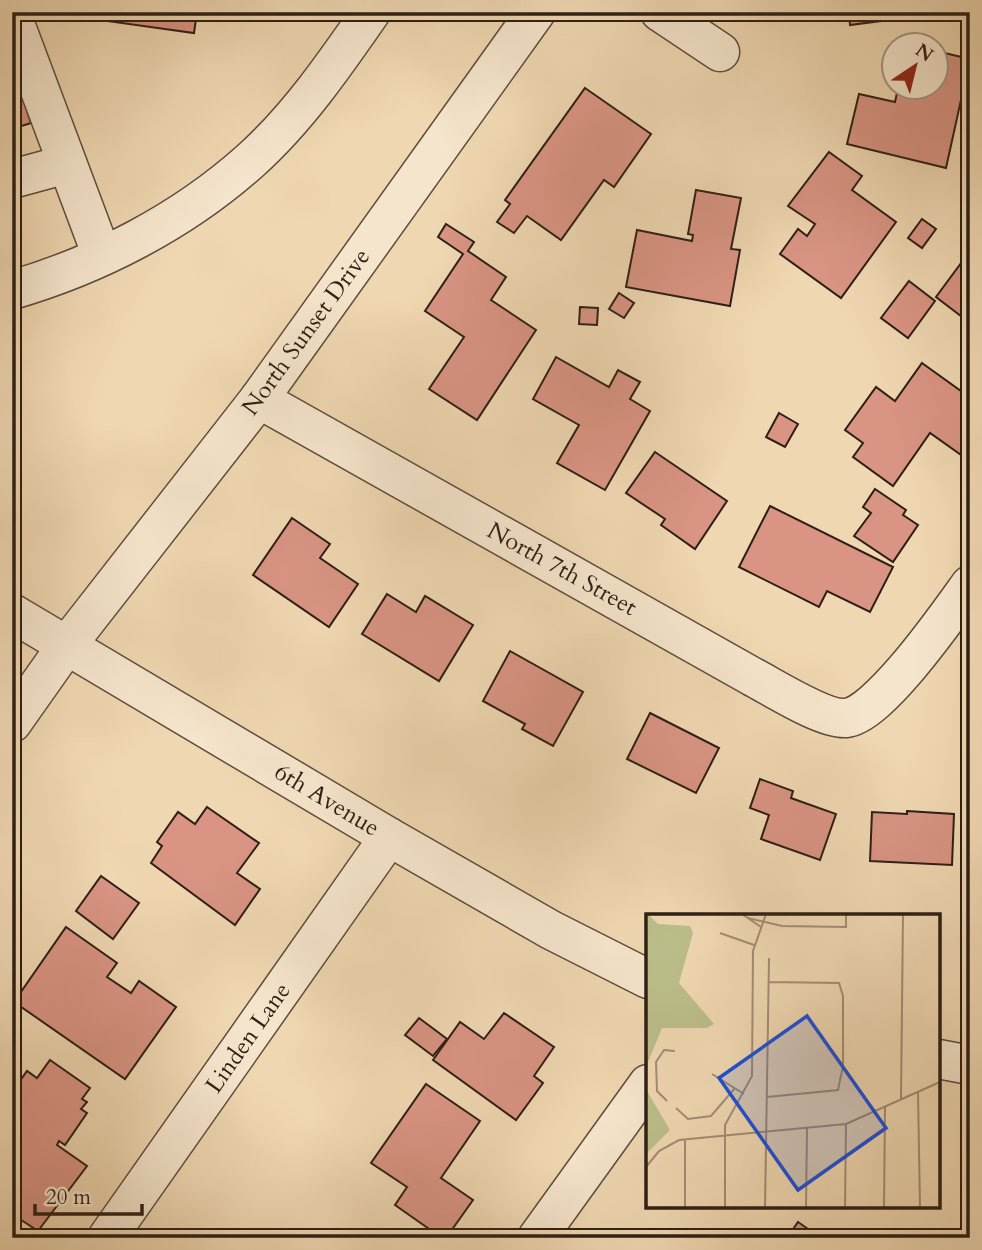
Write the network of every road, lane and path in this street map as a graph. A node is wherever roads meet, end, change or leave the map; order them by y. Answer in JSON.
{"nodes":[{"id":1,"x":371,"y":12,"type":"edge"},
{"id":2,"x":536,"y":12,"type":"edge"},
{"id":3,"x":660,"y":12,"type":"edge"},
{"id":4,"x":20,"y":18,"type":"edge"},
{"id":5,"x":720,"y":52,"type":"dead end"},
{"id":6,"x":67,"y":164,"type":"junction"},
{"id":7,"x":12,"y":179,"type":"edge"},
{"id":8,"x":102,"y":256,"type":"junction"},
{"id":9,"x":12,"y":290,"type":"edge"},
{"id":10,"x":259,"y":399,"type":"junction"},
{"id":11,"x":970,"y":585,"type":"edge"},
{"id":12,"x":12,"y":613,"type":"edge"},
{"id":13,"x":67,"y":645,"type":"junction"},
{"id":14,"x":12,"y":723,"type":"edge"},
{"id":15,"x":389,"y":837,"type":"junction"},
{"id":16,"x":646,"y":978,"type":"edge"},
{"id":17,"x":940,"y":1059,"type":"edge"},
{"id":18,"x":970,"y":1065,"type":"edge"},
{"id":19,"x":646,"y":1086,"type":"edge"},
{"id":20,"x":107,"y":1238,"type":"edge"},
{"id":21,"x":537,"y":1238,"type":"edge"}],
"edges":[{"from":1,"to":8,"type":"street"},
{"from":2,"to":10,"type":"street","name":"North Sunset Drive"},
{"from":3,"to":5,"type":"street"},
{"from":4,"to":6,"type":"street"},
{"from":6,"to":7,"type":"street"},
{"from":6,"to":8,"type":"street"},
{"from":8,"to":9,"type":"street"},
{"from":10,"to":11,"type":"street","name":"North 7th Street"},
{"from":10,"to":13,"type":"street","name":"North Sunset Drive"},
{"from":12,"to":13,"type":"street","name":"6th Avenue"},
{"from":13,"to":14,"type":"street","name":"North Sunset Drive"},
{"from":13,"to":15,"type":"street","name":"6th Avenue"},
{"from":15,"to":16,"type":"street","name":"6th Avenue"},
{"from":15,"to":20,"type":"street","name":"Linden Lane"},
{"from":17,"to":18,"type":"street"},
{"from":19,"to":21,"type":"street"}]}
